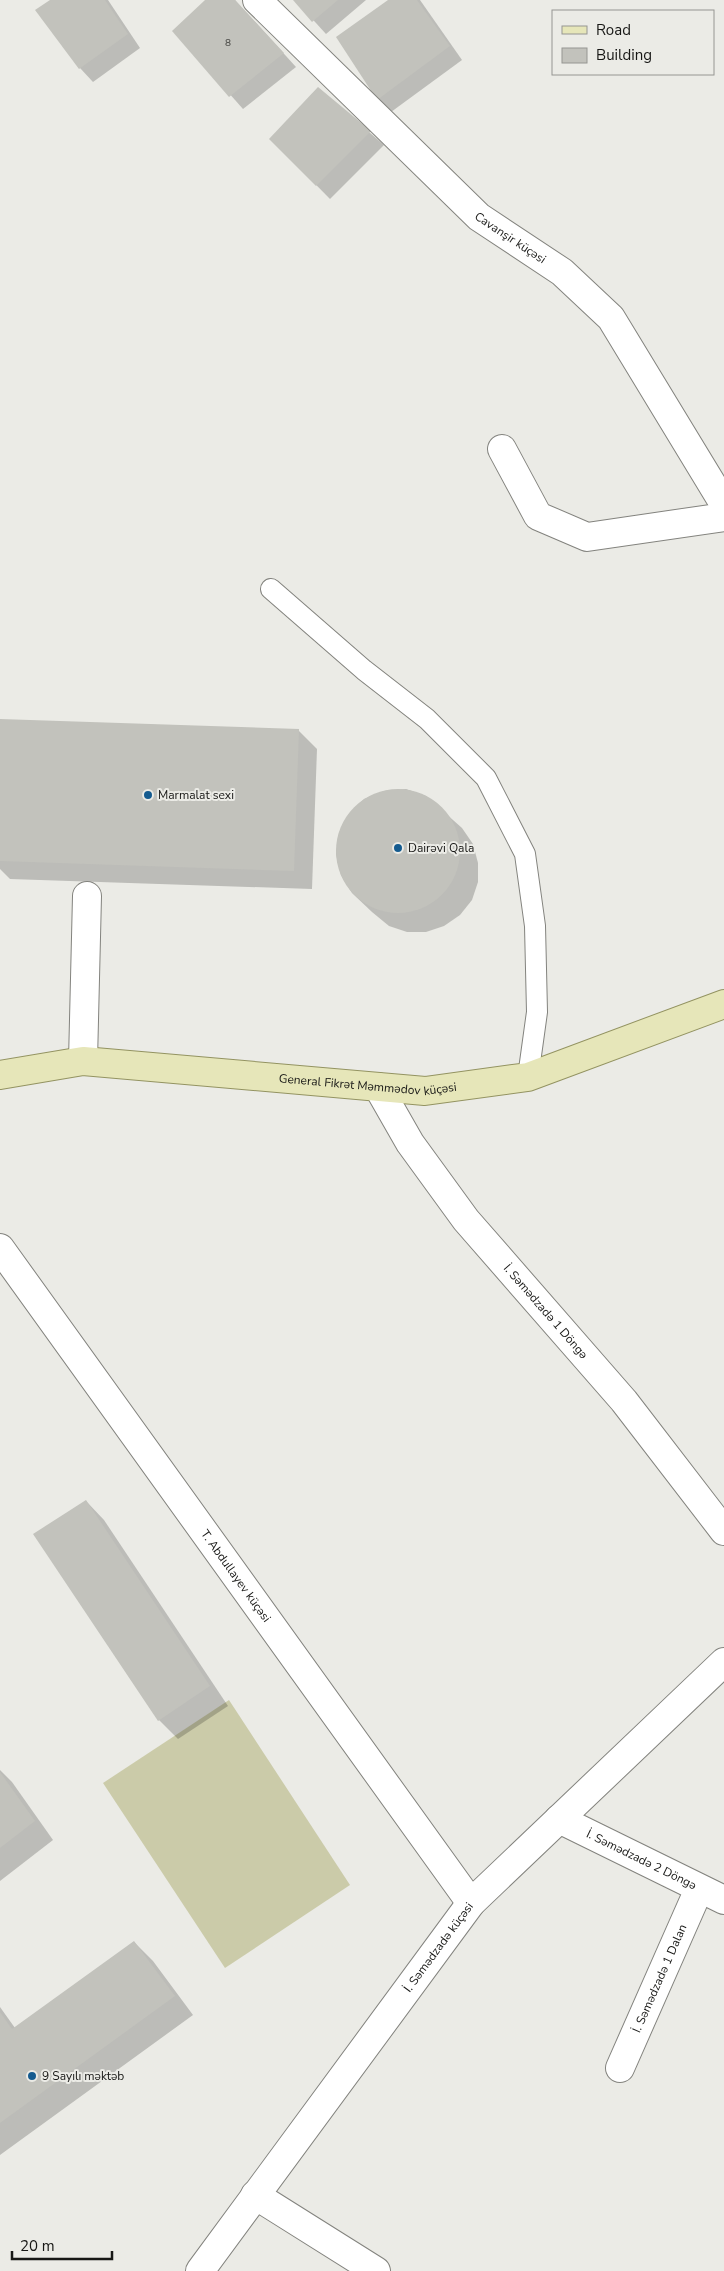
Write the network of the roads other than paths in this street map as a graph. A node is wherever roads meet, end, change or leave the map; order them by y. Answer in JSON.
{"nodes":[{"id":1,"x":257,"y":0,"type":"edge"},
{"id":2,"x":502,"y":449,"type":"dead end"},
{"id":3,"x":724,"y":504,"type":"edge"},
{"id":4,"x":724,"y":517,"type":"edge"},
{"id":5,"x":271,"y":589,"type":"dead end"},
{"id":6,"x":87,"y":896,"type":"dead end"},
{"id":7,"x":724,"y":1004,"type":"edge"},
{"id":8,"x":83,"y":1061,"type":"junction"},
{"id":9,"x":0,"y":1075,"type":"edge"},
{"id":10,"x":528,"y":1077,"type":"junction"},
{"id":11,"x":378,"y":1087,"type":"junction"},
{"id":12,"x":0,"y":1248,"type":"edge"},
{"id":13,"x":724,"y":1531,"type":"edge"},
{"id":14,"x":724,"y":1662,"type":"edge"},
{"id":15,"x":559,"y":1819,"type":"junction"},
{"id":16,"x":698,"y":1888,"type":"junction"},
{"id":17,"x":724,"y":1900,"type":"edge"},
{"id":18,"x":471,"y":1903,"type":"junction"},
{"id":19,"x":620,"y":2068,"type":"dead end"},
{"id":20,"x":255,"y":2195,"type":"junction"},
{"id":21,"x":200,"y":2271,"type":"edge"},
{"id":22,"x":376,"y":2271,"type":"edge"}],
"edges":[{"from":1,"to":3,"type":"street","name":"Cavanşir küçəsi"},
{"from":2,"to":4,"type":"street"},
{"from":5,"to":10,"type":"lane"},
{"from":6,"to":8,"type":"street"},
{"from":7,"to":10,"type":"main road","name":"General Fikrət Məmmədov küçəsi"},
{"from":8,"to":9,"type":"main road","name":"General Fikrət Məmmədov küçəsi"},
{"from":8,"to":11,"type":"main road","name":"General Fikrət Məmmədov küçəsi"},
{"from":10,"to":11,"type":"main road","name":"General Fikrət Məmmədov küçəsi"},
{"from":11,"to":13,"type":"street","name":"İ. Səmədzadə 1 Döngə"},
{"from":12,"to":18,"type":"street","name":"T. Abdullayev küçəsi"},
{"from":14,"to":15,"type":"street","name":"İ. Səmədzadə küçəsi"},
{"from":15,"to":16,"type":"street","name":"İ. Səmədzadə 2 Döngə"},
{"from":15,"to":18,"type":"street","name":"İ. Səmədzadə küçəsi"},
{"from":16,"to":17,"type":"street","name":"İ. Səmədzadə 2 Döngə"},
{"from":16,"to":19,"type":"street","name":"İ. Səmədzadə 1 Dalan"},
{"from":18,"to":20,"type":"street","name":"İ. Səmədzadə küçəsi"},
{"from":20,"to":21,"type":"street","name":"İ. Səmədzadə küçəsi"},
{"from":20,"to":22,"type":"street"}]}
